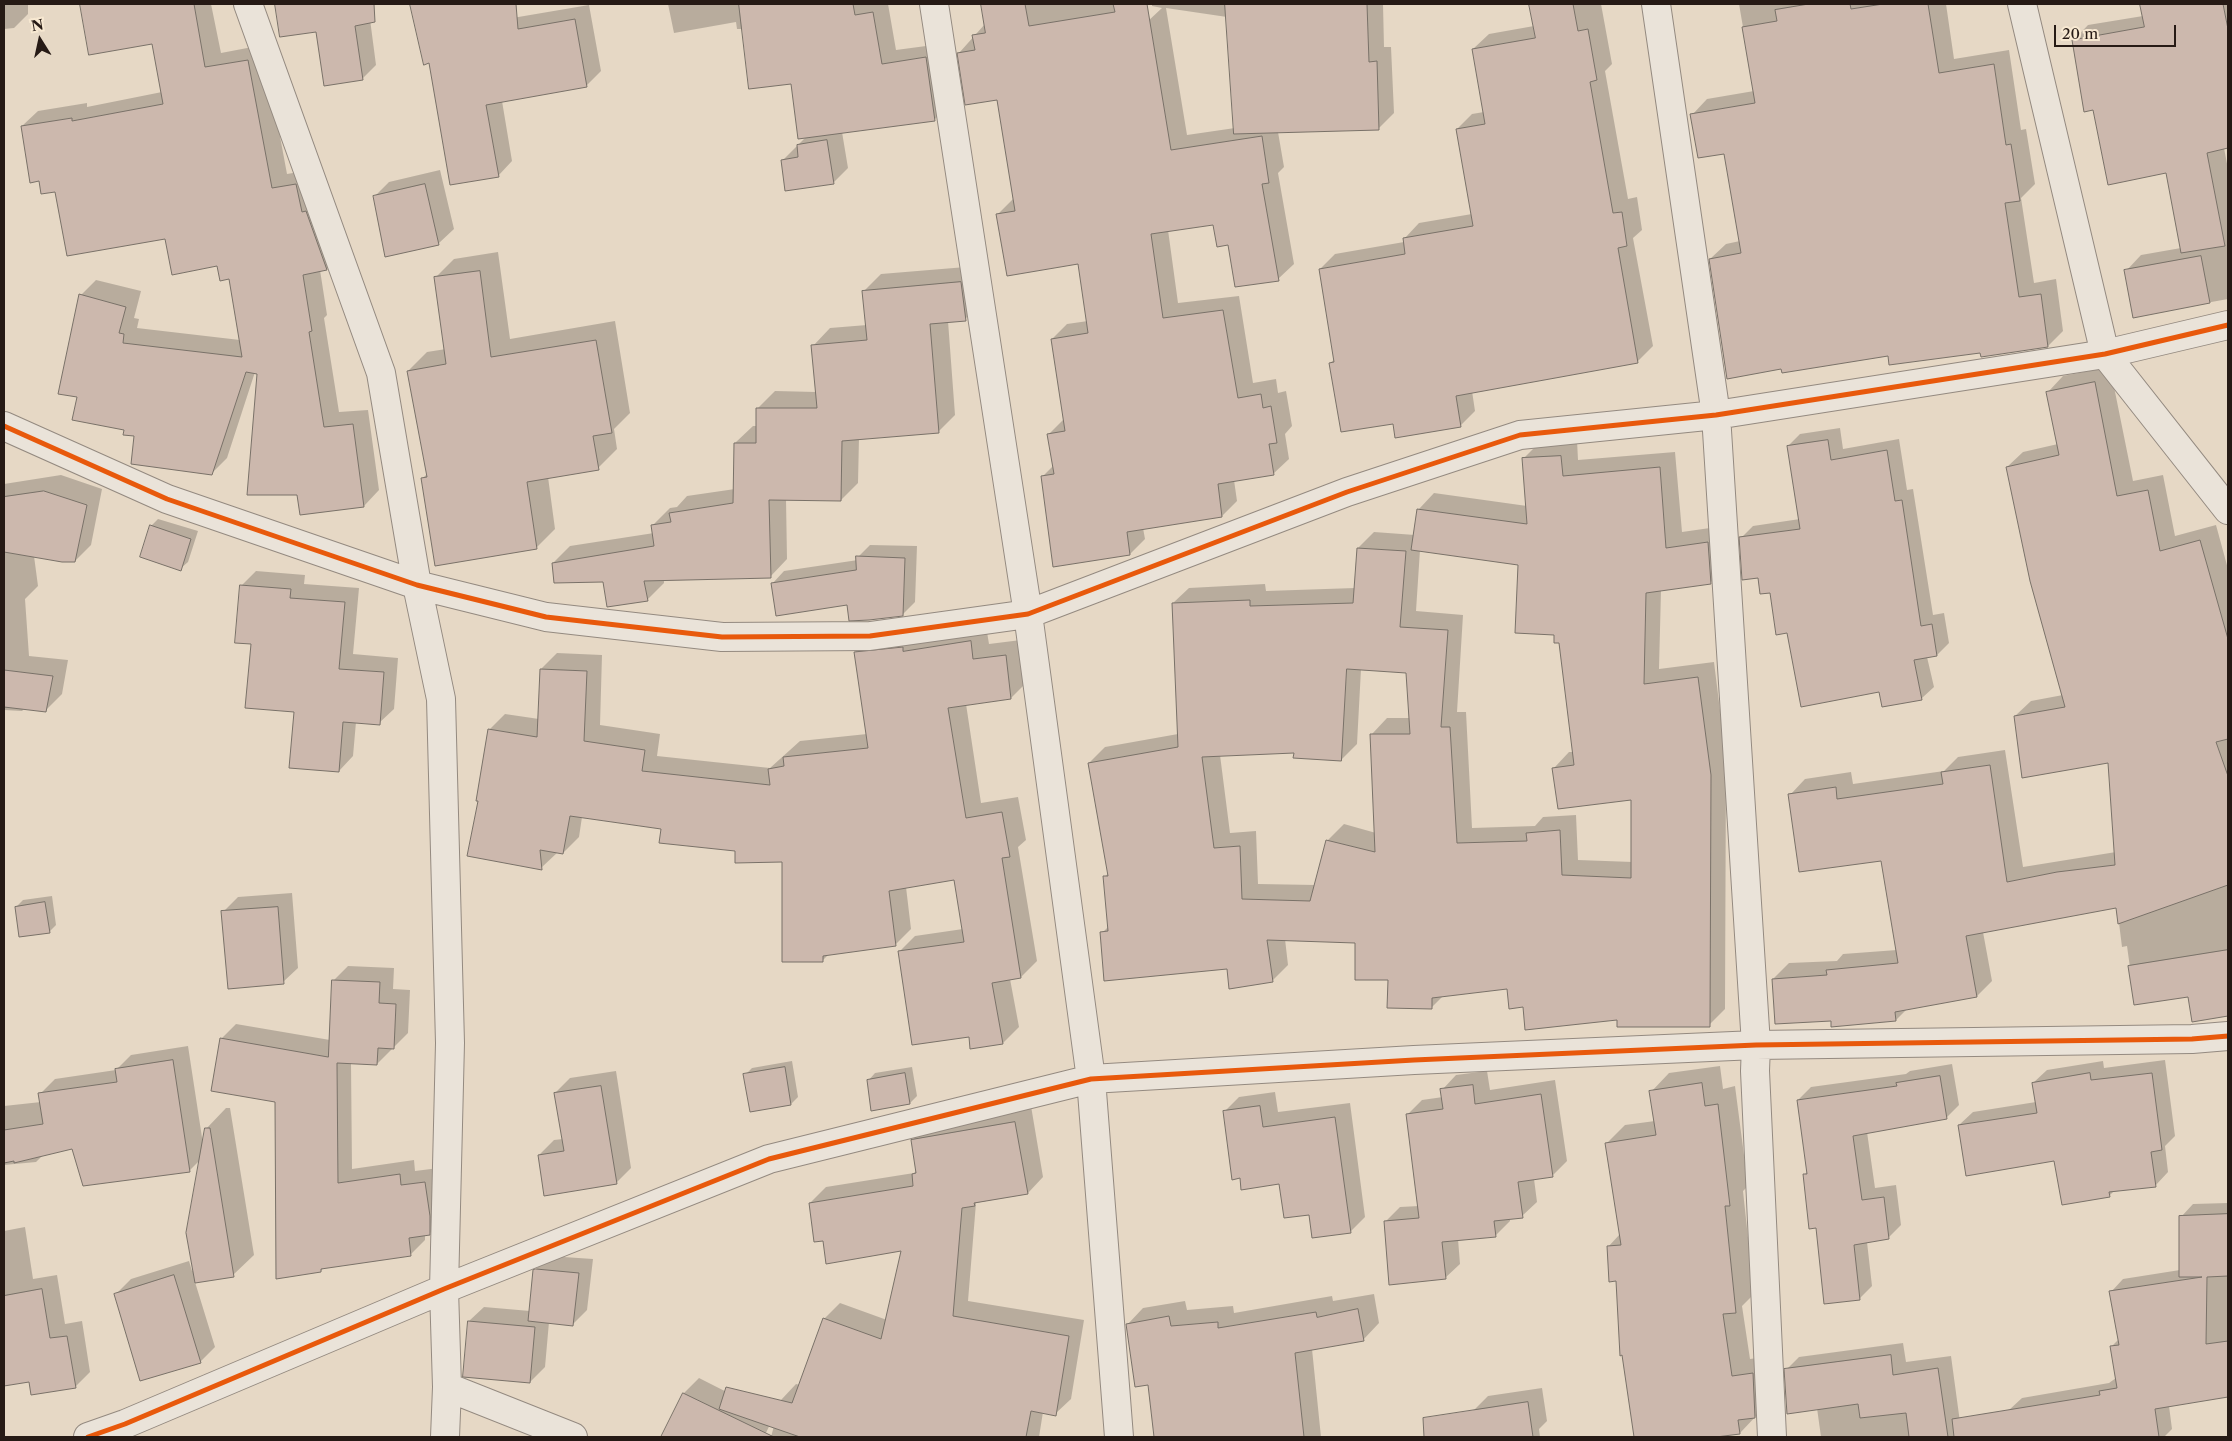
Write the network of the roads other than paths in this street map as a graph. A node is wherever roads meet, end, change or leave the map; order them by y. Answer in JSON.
{"nodes":[{"id":1,"x":248,"y":4,"type":"edge"},
{"id":2,"x":934,"y":4,"type":"edge"},
{"id":3,"x":1656,"y":4,"type":"edge"},
{"id":4,"x":2022,"y":4,"type":"edge"},
{"id":5,"x":2228,"y":325,"type":"edge"},
{"id":6,"x":2105,"y":354,"type":"junction"},
{"id":7,"x":1716,"y":414,"type":"junction"},
{"id":8,"x":4,"y":426,"type":"edge"},
{"id":9,"x":2228,"y":510,"type":"edge"},
{"id":10,"x":417,"y":585,"type":"junction"},
{"id":11,"x":1028,"y":614,"type":"junction"},
{"id":12,"x":2228,"y":1036,"type":"edge"},
{"id":13,"x":1756,"y":1045,"type":"junction"},
{"id":14,"x":1091,"y":1078,"type":"junction"},
{"id":15,"x":444,"y":1288,"type":"junction"},
{"id":16,"x":447,"y":1387,"type":"junction"},
{"id":17,"x":88,"y":1437,"type":"edge"},
{"id":18,"x":445,"y":1437,"type":"edge"},
{"id":19,"x":573,"y":1437,"type":"edge"},
{"id":20,"x":1119,"y":1437,"type":"edge"},
{"id":21,"x":1772,"y":1437,"type":"edge"}],
"edges":[{"from":1,"to":10,"type":"street"},
{"from":2,"to":11,"type":"street"},
{"from":3,"to":7,"type":"street"},
{"from":4,"to":6,"type":"street"},
{"from":5,"to":6,"type":"street"},
{"from":6,"to":7,"type":"street"},
{"from":6,"to":9,"type":"street"},
{"from":7,"to":11,"type":"street"},
{"from":7,"to":13,"type":"street"},
{"from":8,"to":10,"type":"street"},
{"from":10,"to":11,"type":"street"},
{"from":10,"to":15,"type":"street"},
{"from":11,"to":14,"type":"street"},
{"from":12,"to":13,"type":"street"},
{"from":13,"to":14,"type":"street"},
{"from":13,"to":21,"type":"street"},
{"from":14,"to":15,"type":"street"},
{"from":14,"to":20,"type":"street"},
{"from":15,"to":16,"type":"street"},
{"from":15,"to":17,"type":"street"},
{"from":16,"to":18,"type":"street"},
{"from":16,"to":19,"type":"street"}]}
